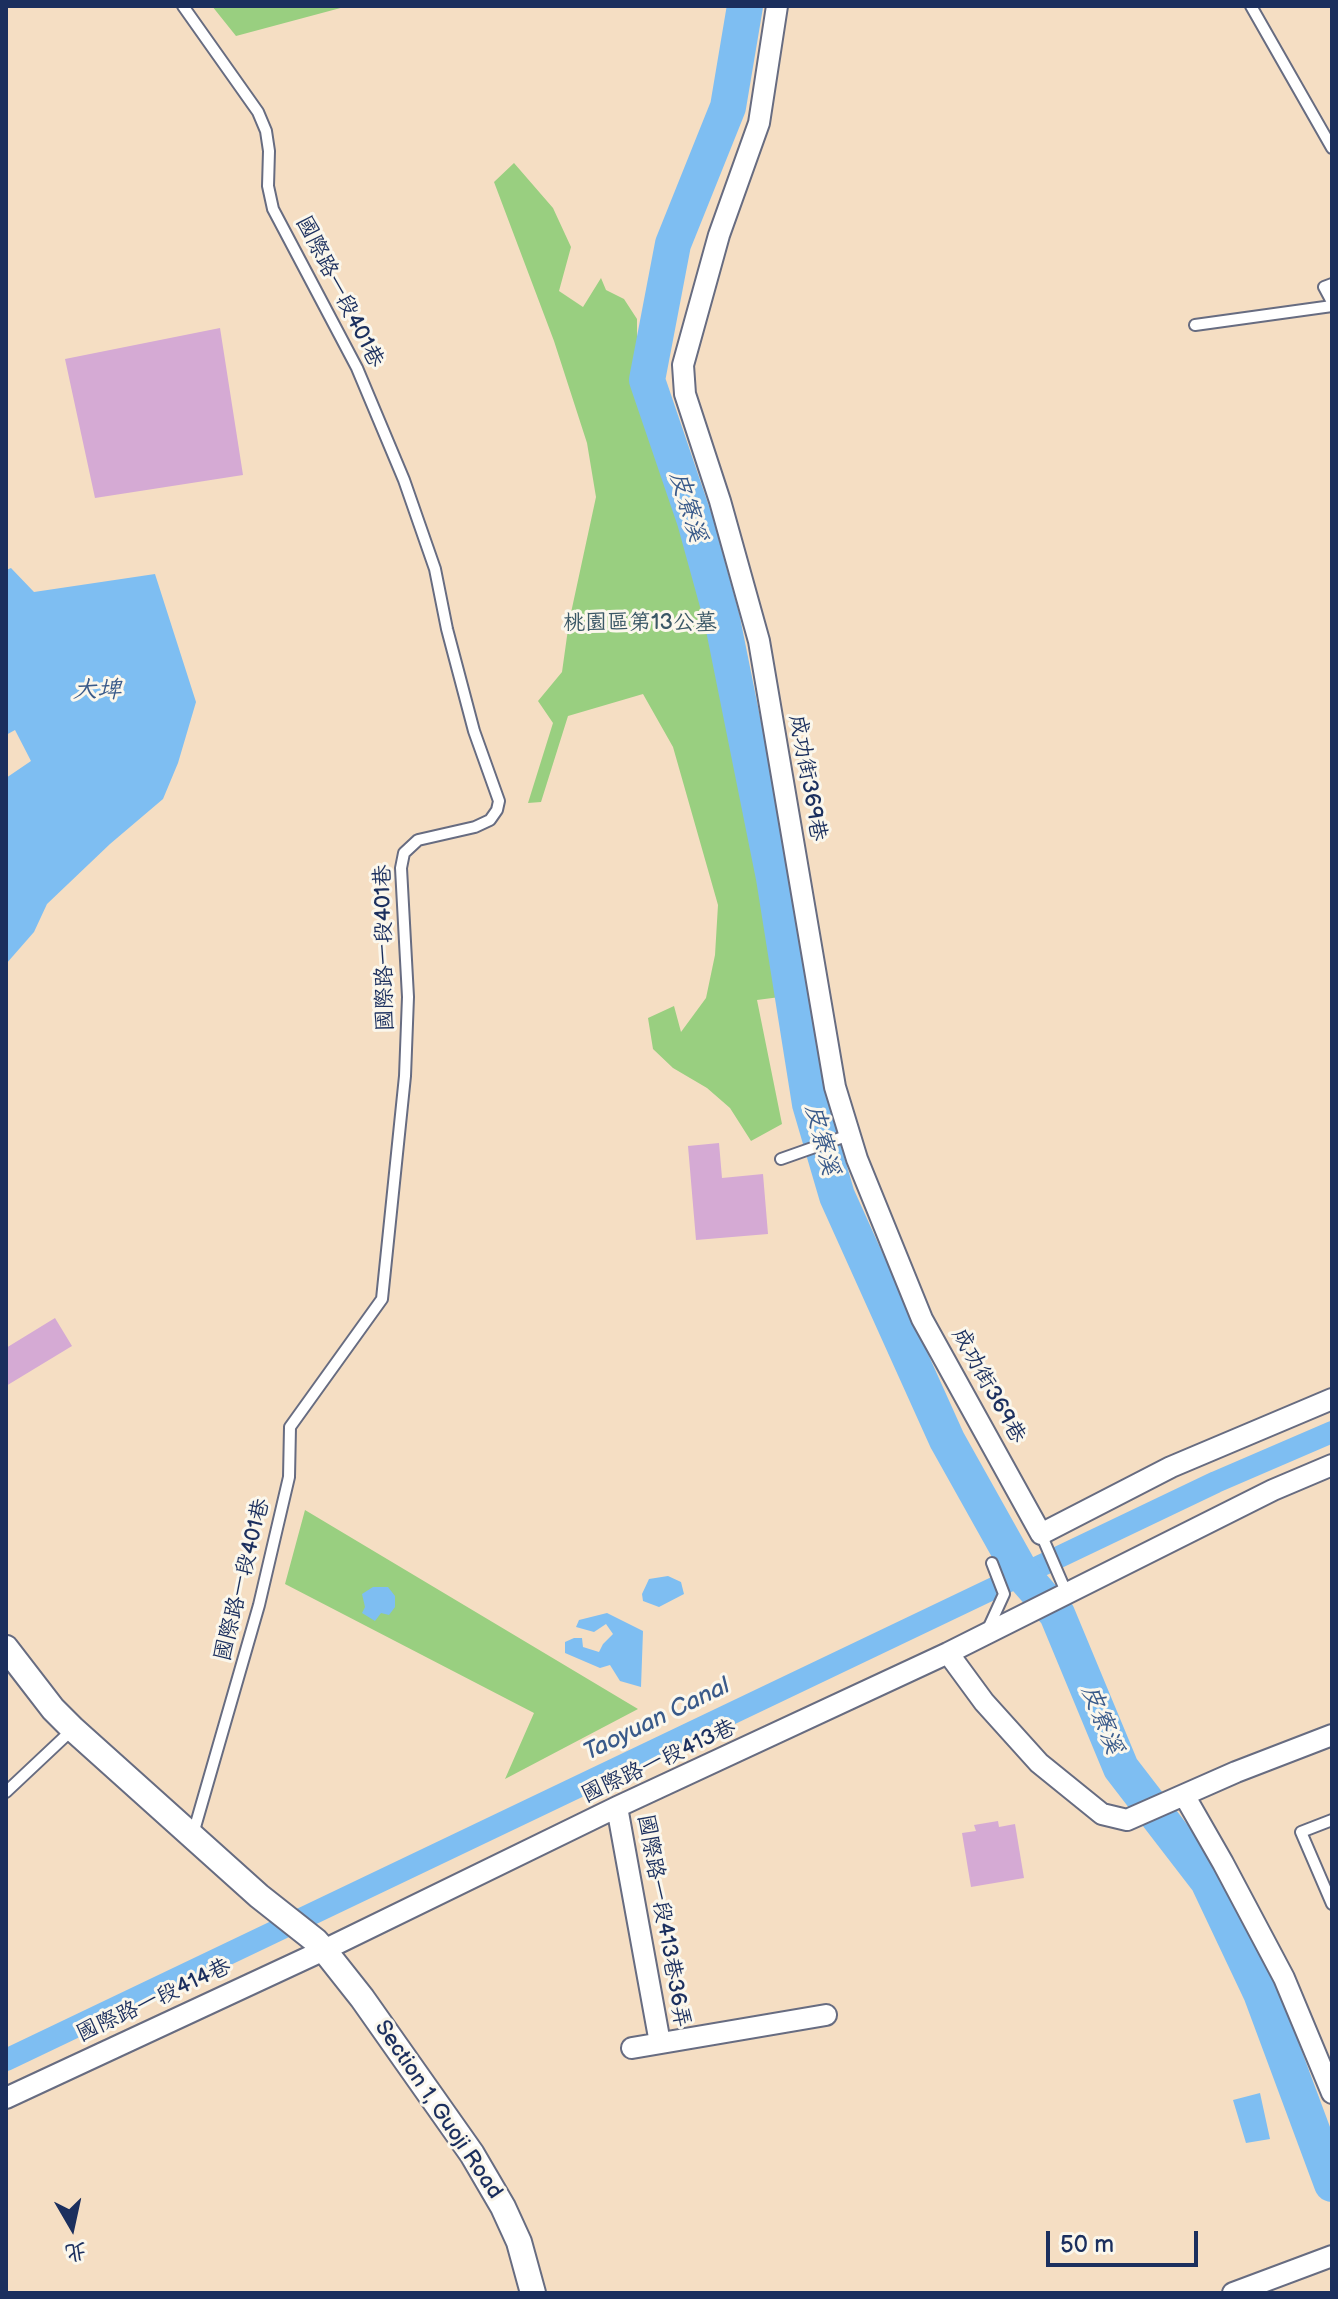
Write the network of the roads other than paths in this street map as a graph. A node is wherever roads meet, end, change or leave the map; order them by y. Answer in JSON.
{"nodes":[{"id":1,"x":183,"y":6,"type":"edge"},
{"id":2,"x":777,"y":6,"type":"edge"},
{"id":3,"x":1251,"y":6,"type":"edge"},
{"id":4,"x":1332,"y":148,"type":"edge"},
{"id":5,"x":1332,"y":284,"type":"edge"},
{"id":6,"x":1332,"y":304,"type":"edge"},
{"id":7,"x":1195,"y":325,"type":"dead end"},
{"id":8,"x":848,"y":1136,"type":"junction"},
{"id":9,"x":781,"y":1159,"type":"dead end"},
{"id":10,"x":1332,"y":1399,"type":"edge"},
{"id":11,"x":1332,"y":1465,"type":"edge"},
{"id":12,"x":1041,"y":1534,"type":"junction"},
{"id":13,"x":992,"y":1563,"type":"dead end"},
{"id":14,"x":1067,"y":1594,"type":"junction"},
{"id":15,"x":986,"y":1635,"type":"junction"},
{"id":16,"x":6,"y":1648,"type":"edge"},
{"id":17,"x":948,"y":1653,"type":"junction"},
{"id":18,"x":73,"y":1729,"type":"junction"},
{"id":19,"x":1332,"y":1735,"type":"edge"},
{"id":20,"x":6,"y":1792,"type":"edge"},
{"id":21,"x":1179,"y":1797,"type":"junction"},
{"id":22,"x":617,"y":1807,"type":"junction"},
{"id":23,"x":1332,"y":1820,"type":"edge"},
{"id":24,"x":192,"y":1836,"type":"junction"},
{"id":25,"x":1332,"y":1904,"type":"edge"},
{"id":26,"x":320,"y":1946,"type":"junction"},
{"id":27,"x":826,"y":2015,"type":"dead end"},
{"id":28,"x":660,"y":2043,"type":"junction"},
{"id":29,"x":632,"y":2048,"type":"dead end"},
{"id":30,"x":1332,"y":2093,"type":"edge"},
{"id":31,"x":6,"y":2098,"type":"edge"},
{"id":32,"x":1326,"y":2258,"type":"edge"},
{"id":33,"x":533,"y":2293,"type":"edge"},
{"id":34,"x":1233,"y":2293,"type":"edge"}],
"edges":[{"from":1,"to":24,"type":"lane","name":"國際路一段401巷"},
{"from":2,"to":8,"type":"street","name":"成功街369巷"},
{"from":3,"to":4,"type":"lane"},
{"from":5,"to":6,"type":"lane"},
{"from":6,"to":7,"type":"lane"},
{"from":8,"to":9,"type":"lane"},
{"from":8,"to":12,"type":"street","name":"成功街369巷"},
{"from":10,"to":12,"type":"street"},
{"from":11,"to":14,"type":"street"},
{"from":12,"to":14,"type":"lane"},
{"from":13,"to":15,"type":"lane"},
{"from":14,"to":15,"type":"street","name":"國際路一段413巷"},
{"from":15,"to":17,"type":"street","name":"國際路一段413巷"},
{"from":16,"to":18,"type":"street"},
{"from":17,"to":21,"type":"street"},
{"from":17,"to":22,"type":"street","name":"國際路一段413巷"},
{"from":18,"to":20,"type":"lane"},
{"from":18,"to":24,"type":"street"},
{"from":19,"to":21,"type":"street"},
{"from":21,"to":30,"type":"street"},
{"from":22,"to":26,"type":"street","name":"國際路一段413巷"},
{"from":22,"to":28,"type":"street","name":"國際路一段413巷36弄"},
{"from":23,"to":25,"type":"lane"},
{"from":24,"to":26,"type":"street","name":"Section 1, Guoji Road"},
{"from":26,"to":31,"type":"street","name":"國際路一段414巷"},
{"from":26,"to":33,"type":"street","name":"Section 1, Guoji Road"},
{"from":27,"to":28,"type":"street"},
{"from":28,"to":29,"type":"street"},
{"from":32,"to":34,"type":"street"}]}
